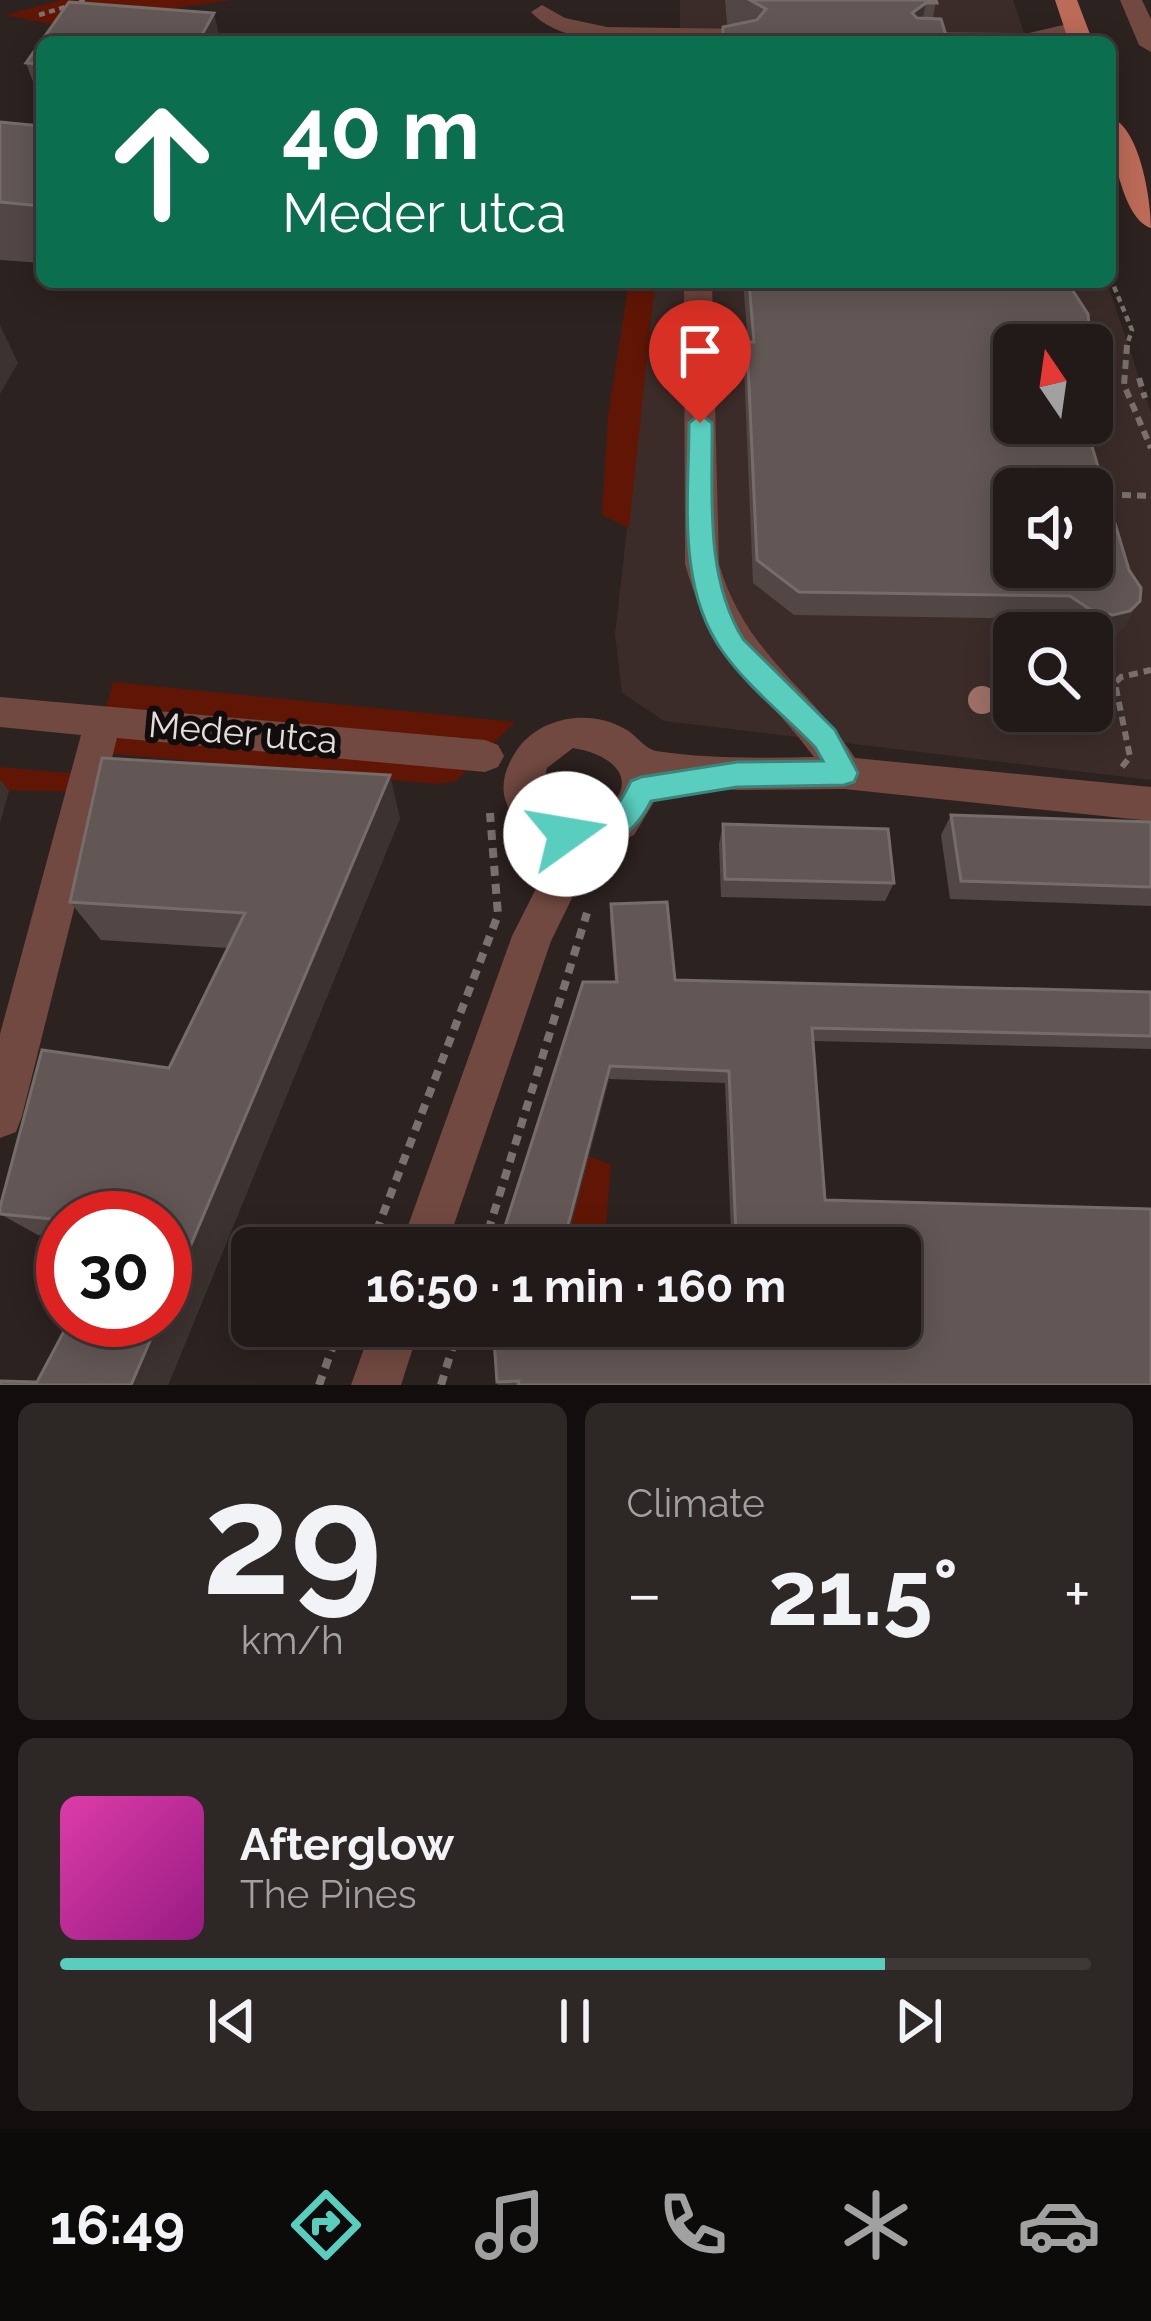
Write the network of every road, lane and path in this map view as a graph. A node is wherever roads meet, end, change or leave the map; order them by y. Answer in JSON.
{"nodes":[{"id":1,"x":88,"y":0,"type":"edge"},
{"id":2,"x":588,"y":0,"type":"edge"},
{"id":3,"x":1066,"y":0,"type":"edge"},
{"id":4,"x":1131,"y":0,"type":"edge"},
{"id":5,"x":542,"y":12,"type":"dead end"},
{"id":6,"x":39,"y":15,"type":"dead end"},
{"id":7,"x":579,"y":30,"type":"junction"},
{"id":8,"x":694,"y":32,"type":"edge"},
{"id":9,"x":747,"y":36,"type":"edge"},
{"id":10,"x":1078,"y":36,"type":"edge"},
{"id":11,"x":1151,"y":46,"type":"edge"},
{"id":12,"x":1116,"y":138,"type":"edge"},
{"id":13,"x":1151,"y":220,"type":"edge"},
{"id":14,"x":698,"y":288,"type":"edge"},
{"id":15,"x":1114,"y":288,"type":"edge"},
{"id":16,"x":1139,"y":378,"type":"dead end"},
{"id":17,"x":1145,"y":398,"type":"dead end"},
{"id":18,"x":1151,"y":448,"type":"edge"},
{"id":19,"x":1113,"y":495,"type":"edge"},
{"id":20,"x":1151,"y":496,"type":"edge"},
{"id":21,"x":1151,"y":670,"type":"edge"},
{"id":22,"x":0,"y":712,"type":"edge"},
{"id":23,"x":103,"y":720,"type":"junction"},
{"id":24,"x":485,"y":756,"type":"joint"},
{"id":25,"x":1111,"y":768,"type":"dead end"},
{"id":26,"x":844,"y":773,"type":"junction"},
{"id":27,"x":640,"y":777,"type":"junction"},
{"id":28,"x":1151,"y":804,"type":"edge"},
{"id":29,"x":566,"y":832,"type":"junction"},
{"id":30,"x":593,"y":892,"type":"dead end"},
{"id":31,"x":0,"y":1116,"type":"edge"},
{"id":32,"x":378,"y":1227,"type":"edge"},
{"id":33,"x":430,"y":1227,"type":"edge"},
{"id":34,"x":489,"y":1227,"type":"edge"},
{"id":35,"x":333,"y":1347,"type":"edge"},
{"id":36,"x":389,"y":1347,"type":"edge"},
{"id":37,"x":453,"y":1347,"type":"edge"},
{"id":38,"x":319,"y":1385,"type":"edge"},
{"id":39,"x":376,"y":1385,"type":"edge"},
{"id":40,"x":441,"y":1385,"type":"edge"}],
"edges":[{"from":1,"to":6,"type":"path"},
{"from":2,"to":7,"type":"street"},
{"from":3,"to":10,"type":"main road"},
{"from":4,"to":11,"type":"street"},
{"from":5,"to":7,"type":"street"},
{"from":7,"to":8,"type":"street"},
{"from":8,"to":9,"type":"street"},
{"from":12,"to":13,"type":"main road"},
{"from":14,"to":26,"type":"street"},
{"from":15,"to":18,"type":"path"},
{"from":16,"to":17,"type":"path"},
{"from":19,"to":20,"type":"path"},
{"from":21,"to":25,"type":"path"},
{"from":22,"to":23,"type":"street","name":"Meder utca"},
{"from":23,"to":24,"type":"street","name":"Meder utca"},
{"from":23,"to":31,"type":"street"},
{"from":24,"to":32,"type":"path"},
{"from":26,"to":27,"type":"street"},
{"from":26,"to":28,"type":"street"},
{"from":27,"to":29,"type":"street"},
{"from":27,"to":29,"type":"street"},
{"from":29,"to":33,"type":"street"},
{"from":30,"to":34,"type":"path"},
{"from":35,"to":38,"type":"path"},
{"from":36,"to":39,"type":"street"},
{"from":37,"to":40,"type":"path"}]}
